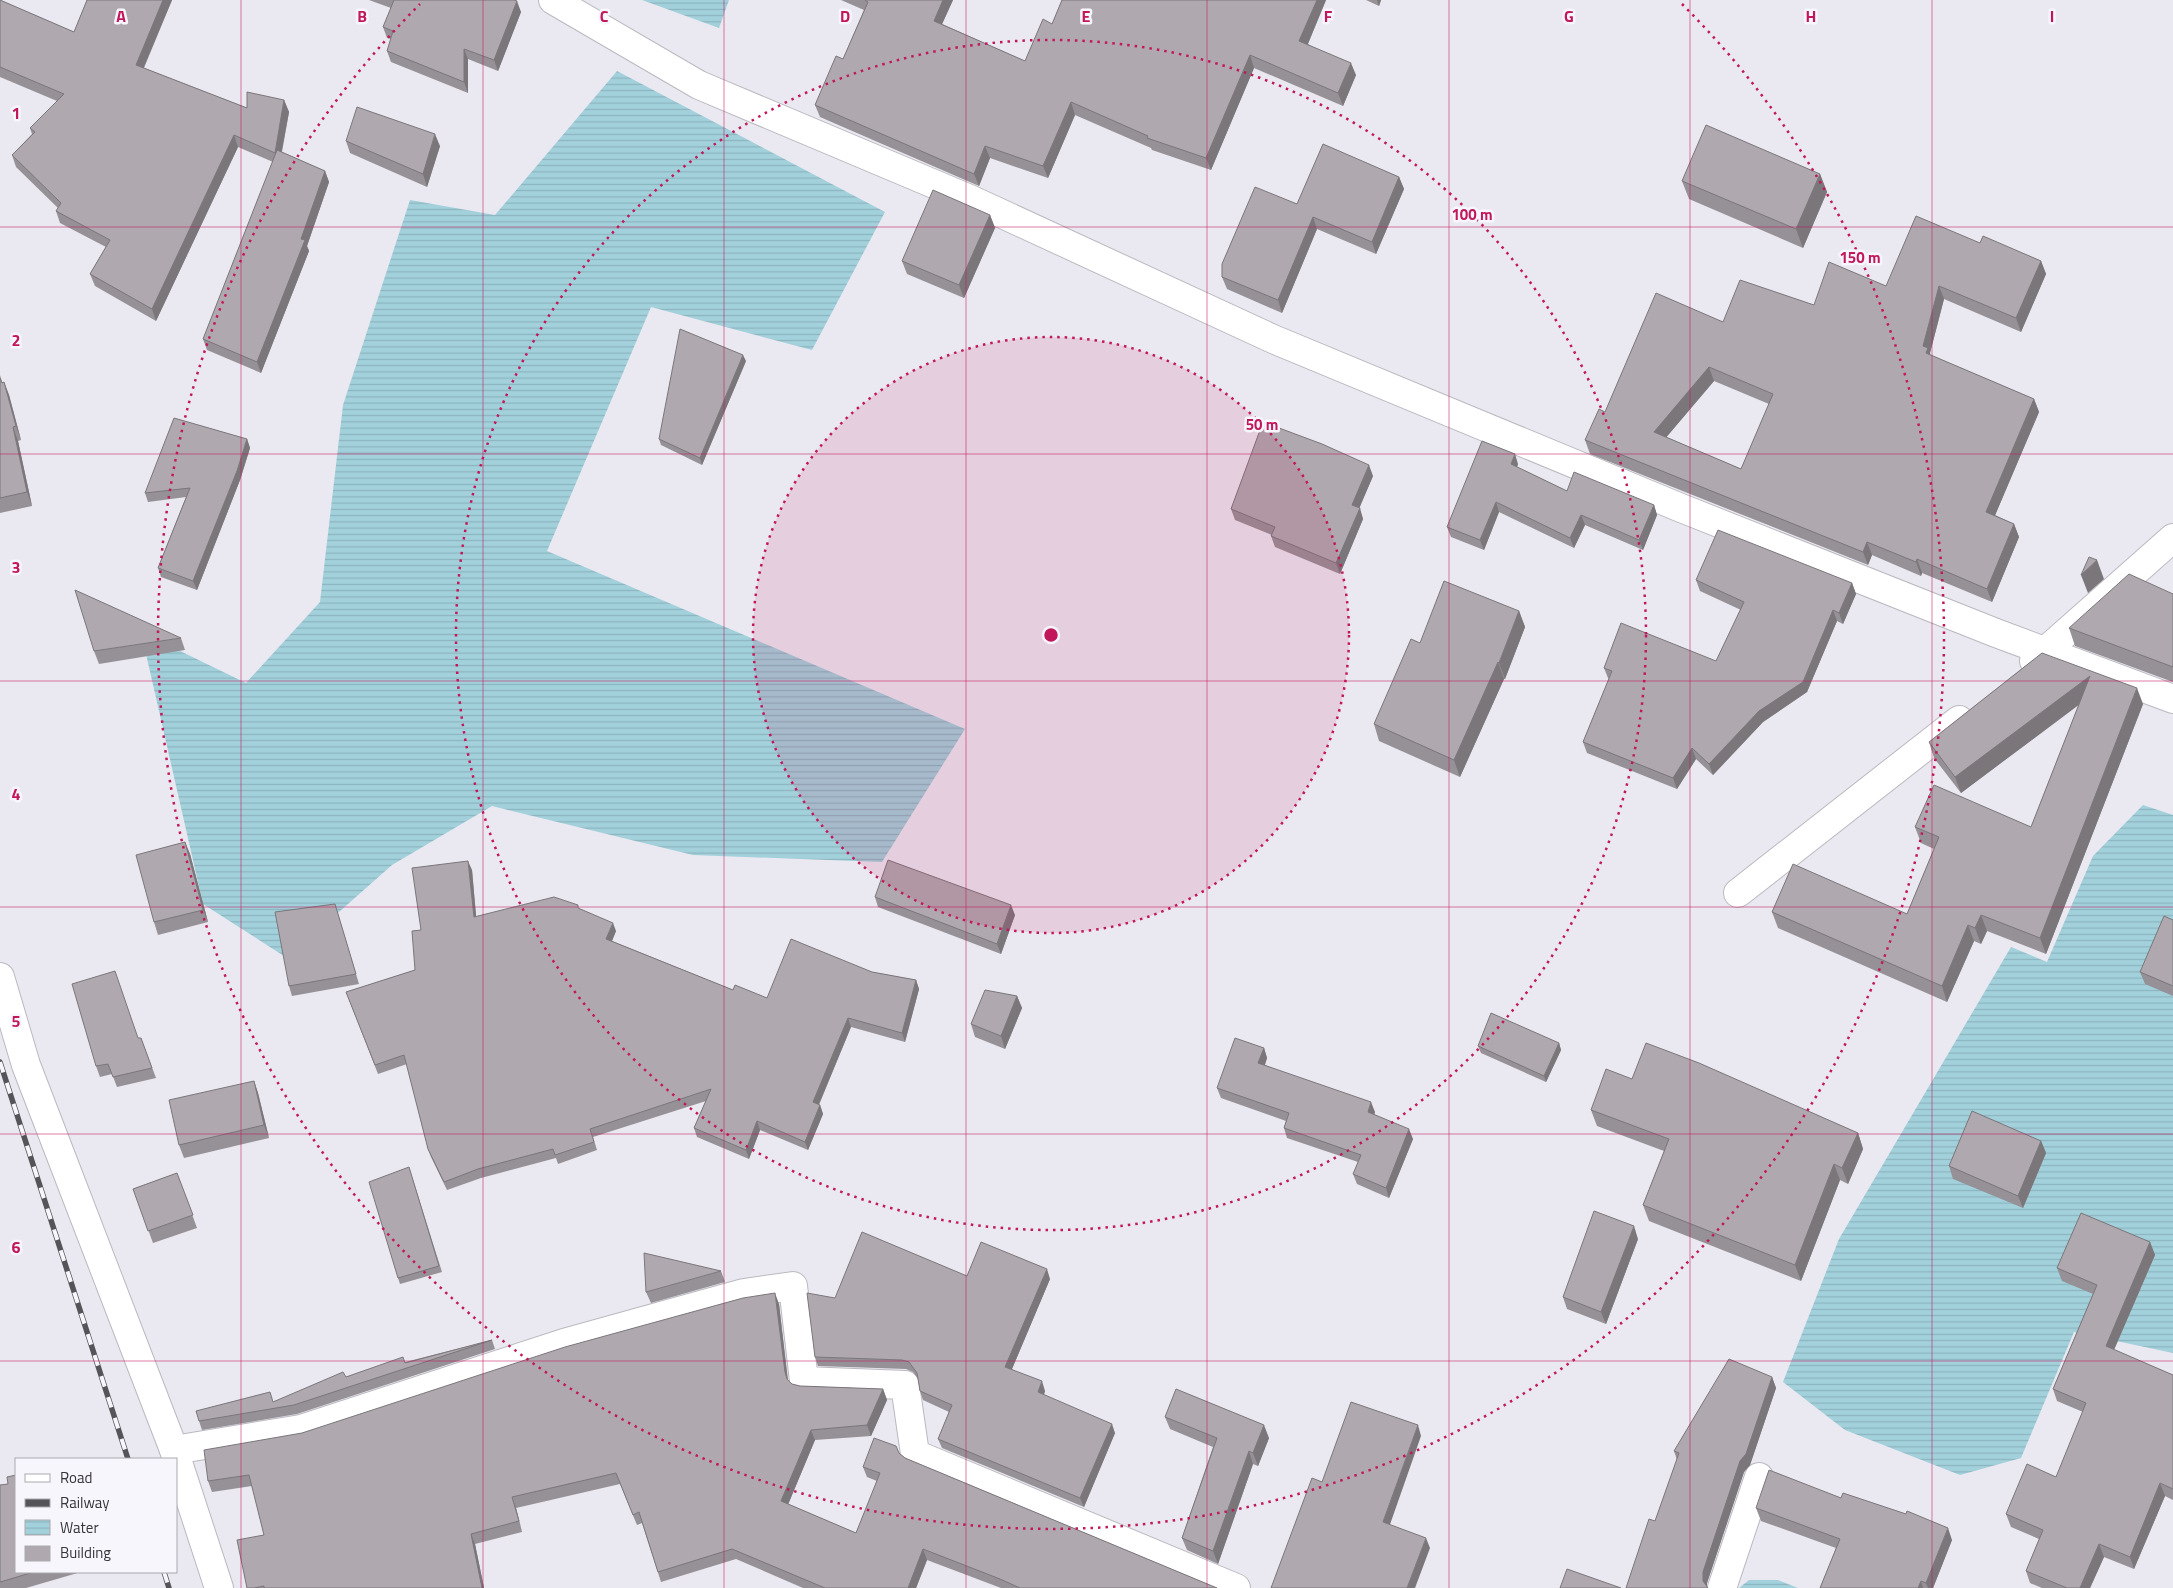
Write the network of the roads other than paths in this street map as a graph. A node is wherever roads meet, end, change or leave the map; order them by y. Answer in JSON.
{"nodes":[{"id":1,"x":553,"y":0,"type":"edge"},
{"id":2,"x":2173,"y":538,"type":"edge"},
{"id":3,"x":2046,"y":651,"type":"junction"},
{"id":4,"x":2015,"y":675,"type":"edge"},
{"id":5,"x":2173,"y":699,"type":"edge"},
{"id":6,"x":1977,"y":706,"type":"edge"},
{"id":7,"x":1738,"y":894,"type":"dead end"},
{"id":8,"x":0,"y":977,"type":"edge"},
{"id":9,"x":174,"y":1450,"type":"junction"},
{"id":10,"x":177,"y":1458,"type":"edge"},
{"id":11,"x":178,"y":1462,"type":"edge"},
{"id":12,"x":1759,"y":1478,"type":"dead end"},
{"id":13,"x":219,"y":1588,"type":"edge"},
{"id":14,"x":1236,"y":1588,"type":"edge"},
{"id":15,"x":1722,"y":1588,"type":"edge"}],
"edges":[{"from":1,"to":3,"type":"street"},
{"from":2,"to":3,"type":"street"},
{"from":3,"to":4,"type":"street"},
{"from":3,"to":5,"type":"street"},
{"from":6,"to":7,"type":"street"},
{"from":8,"to":9,"type":"street"},
{"from":9,"to":10,"type":"street"},
{"from":9,"to":14,"type":"street"},
{"from":11,"to":13,"type":"street"},
{"from":12,"to":15,"type":"street"}]}
